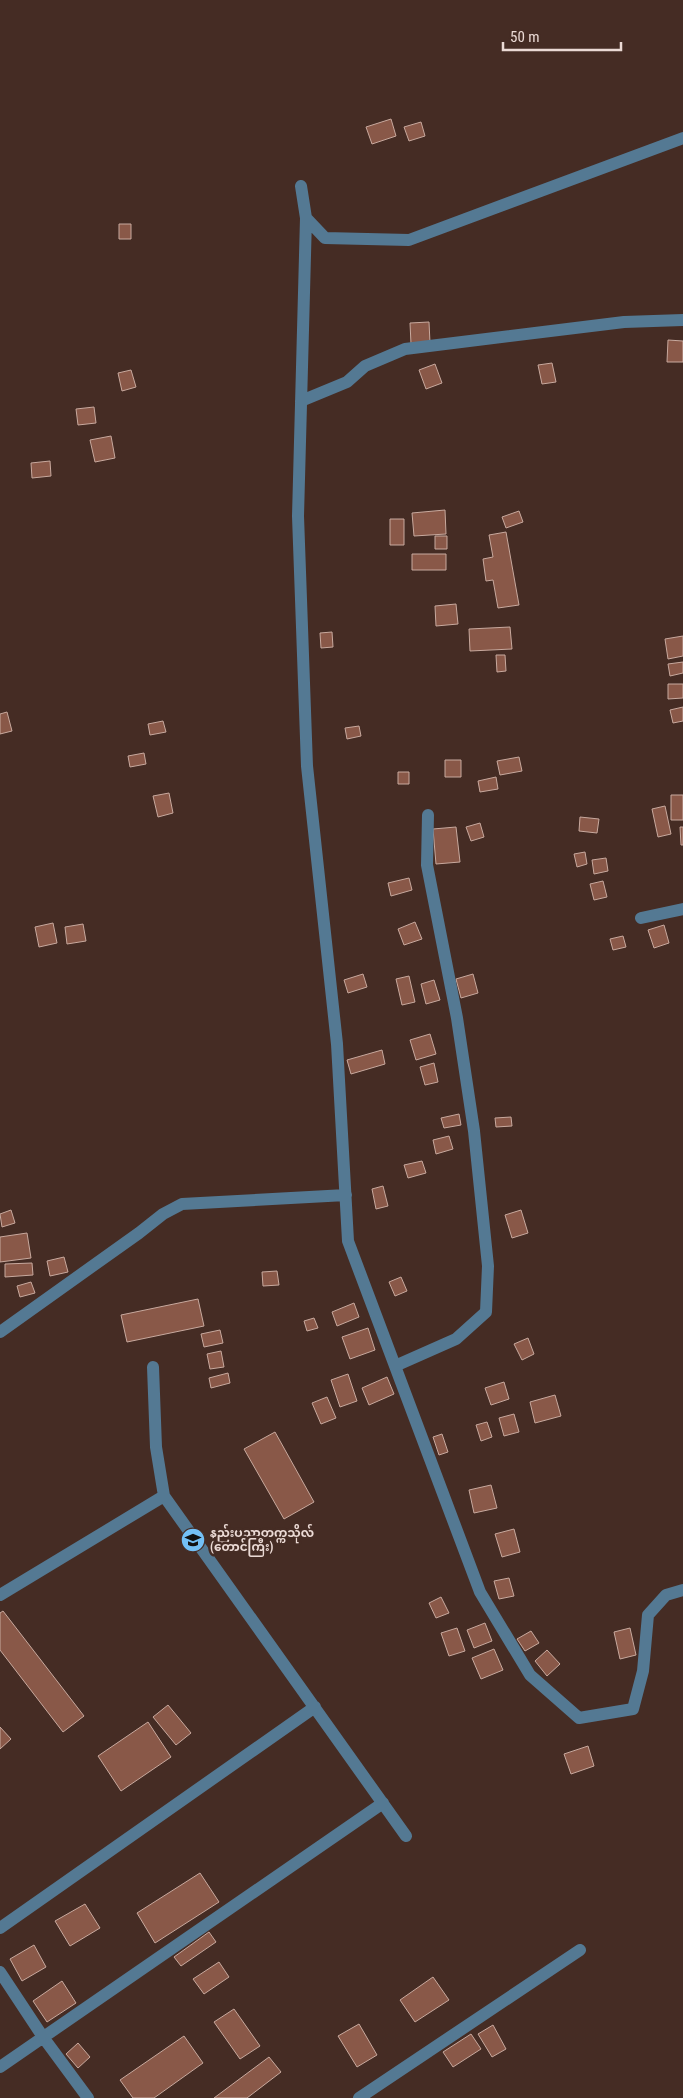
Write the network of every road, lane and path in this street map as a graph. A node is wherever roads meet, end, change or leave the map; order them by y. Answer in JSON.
{"nodes":[{"id":1,"x":683,"y":138,"type":"edge"},
{"id":2,"x":301,"y":186,"type":"dead end"},
{"id":3,"x":306,"y":218,"type":"junction"},
{"id":4,"x":683,"y":320,"type":"edge"},
{"id":5,"x":301,"y":401,"type":"junction"},
{"id":6,"x":428,"y":815,"type":"dead end"},
{"id":7,"x":683,"y":909,"type":"edge"},
{"id":8,"x":641,"y":918,"type":"dead end"},
{"id":9,"x":346,"y":1195,"type":"junction"},
{"id":10,"x":0,"y":1332,"type":"edge"},
{"id":11,"x":395,"y":1366,"type":"junction"},
{"id":12,"x":154,"y":1367,"type":"dead end"},
{"id":13,"x":164,"y":1496,"type":"junction"},
{"id":14,"x":683,"y":1590,"type":"edge"},
{"id":15,"x":0,"y":1595,"type":"edge"},
{"id":16,"x":315,"y":1707,"type":"junction"},
{"id":17,"x":384,"y":1804,"type":"junction"},
{"id":18,"x":406,"y":1836,"type":"dead end"},
{"id":19,"x":0,"y":1928,"type":"edge"},
{"id":20,"x":580,"y":1950,"type":"dead end"},
{"id":21,"x":0,"y":1972,"type":"edge"},
{"id":22,"x":43,"y":2037,"type":"junction"},
{"id":23,"x":0,"y":2067,"type":"edge"},
{"id":24,"x":88,"y":2098,"type":"edge"},
{"id":25,"x":359,"y":2098,"type":"edge"}],
"edges":[{"from":1,"to":3,"type":"street"},
{"from":2,"to":3,"type":"street"},
{"from":3,"to":5,"type":"street"},
{"from":4,"to":5,"type":"street"},
{"from":5,"to":9,"type":"street"},
{"from":6,"to":11,"type":"street"},
{"from":7,"to":8,"type":"street"},
{"from":9,"to":10,"type":"street"},
{"from":9,"to":11,"type":"street"},
{"from":11,"to":14,"type":"street"},
{"from":12,"to":13,"type":"street"},
{"from":13,"to":15,"type":"street"},
{"from":13,"to":16,"type":"street"},
{"from":16,"to":17,"type":"street"},
{"from":16,"to":19,"type":"street"},
{"from":17,"to":18,"type":"street"},
{"from":17,"to":22,"type":"street"},
{"from":20,"to":25,"type":"street"},
{"from":21,"to":22,"type":"street"},
{"from":22,"to":23,"type":"street"},
{"from":22,"to":24,"type":"street"}]}
